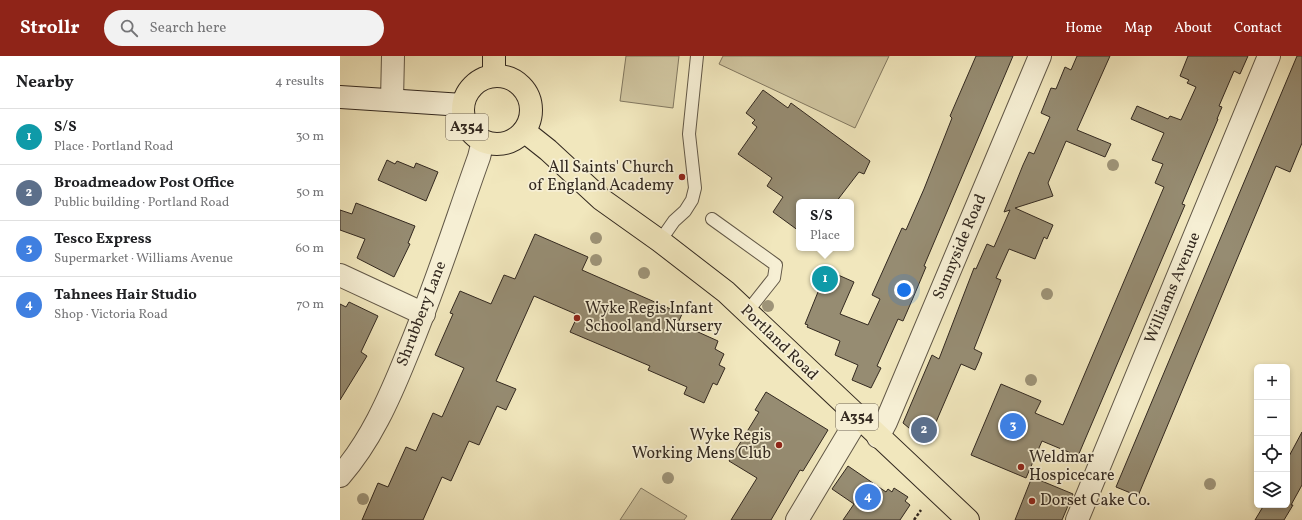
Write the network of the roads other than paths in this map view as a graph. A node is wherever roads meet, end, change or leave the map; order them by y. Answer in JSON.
{"nodes":[{"id":1,"x":393,"y":56,"type":"edge"},
{"id":2,"x":697,"y":56,"type":"edge"},
{"id":3,"x":1040,"y":56,"type":"edge"},
{"id":4,"x":1270,"y":56,"type":"edge"},
{"id":5,"x":494,"y":66,"type":"edge"},
{"id":6,"x":340,"y":97,"type":"edge"},
{"id":7,"x":392,"y":100,"type":"junction"},
{"id":8,"x":463,"y":105,"type":"junction"},
{"id":9,"x":524,"y":131,"type":"junction"},
{"id":10,"x":483,"y":141,"type":"junction"},
{"id":11,"x":712,"y":219,"type":"dead end"},
{"id":12,"x":660,"y":241,"type":"junction"},
{"id":13,"x":340,"y":275,"type":"edge"},
{"id":14,"x":747,"y":312,"type":"junction"},
{"id":15,"x":424,"y":314,"type":"junction"},
{"id":16,"x":858,"y":418,"type":"junction"},
{"id":17,"x":878,"y":436,"type":"junction"},
{"id":18,"x":340,"y":476,"type":"edge"},
{"id":19,"x":797,"y":520,"type":"edge"},
{"id":20,"x":968,"y":520,"type":"edge"},
{"id":21,"x":1077,"y":520,"type":"edge"}],
"edges":[{"from":1,"to":7,"type":"street"},
{"from":2,"to":12,"type":"lane"},
{"from":3,"to":17,"type":"street","name":"Sunnyside Road"},
{"from":4,"to":21,"type":"street","name":"Williams Avenue"},
{"from":5,"to":8,"type":"highway","number":"A354"},
{"from":5,"to":9,"type":"highway","number":"A354"},
{"from":6,"to":7,"type":"street"},
{"from":7,"to":8,"type":"street"},
{"from":8,"to":10,"type":"highway","number":"A354"},
{"from":9,"to":10,"type":"highway","number":"A354"},
{"from":9,"to":12,"type":"highway","name":"Portland Road","number":"A354"},
{"from":10,"to":15,"type":"street","name":"Shrubbery Lane"},
{"from":11,"to":14,"type":"lane"},
{"from":12,"to":14,"type":"highway","name":"Portland Road","number":"A354"},
{"from":13,"to":15,"type":"street"},
{"from":14,"to":16,"type":"highway","name":"Portland Road","number":"A354"},
{"from":15,"to":18,"type":"street","name":"Shrubbery Lane"},
{"from":16,"to":17,"type":"highway","name":"Portland Road","number":"A354"},
{"from":16,"to":19,"type":"street"},
{"from":17,"to":20,"type":"highway","name":"Portland Road","number":"A354"}]}
